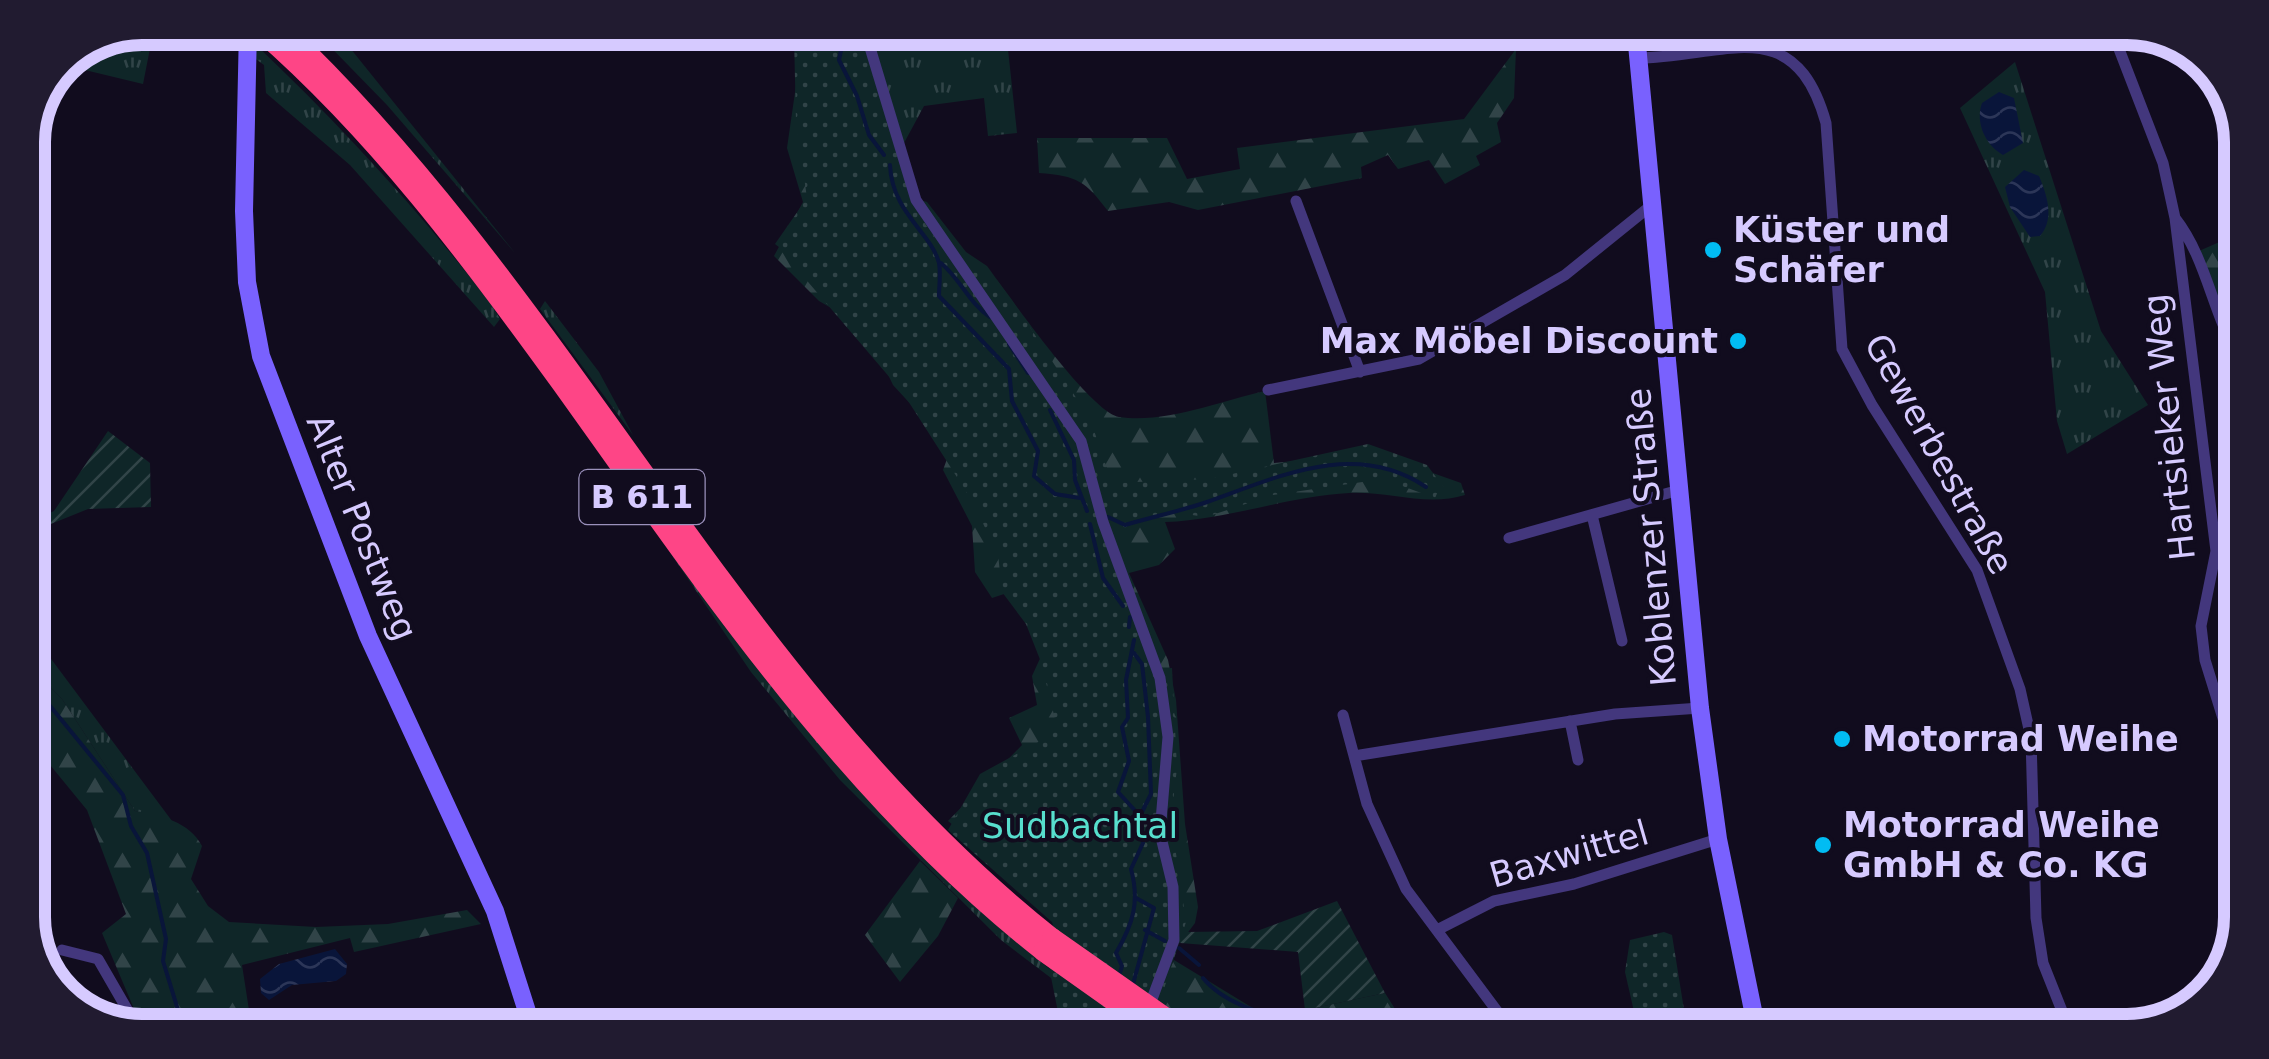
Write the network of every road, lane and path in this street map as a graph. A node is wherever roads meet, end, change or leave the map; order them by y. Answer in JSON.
{"nodes":[{"id":1,"x":248,"y":45,"type":"edge"},
{"id":2,"x":275,"y":45,"type":"edge"},
{"id":3,"x":299,"y":45,"type":"edge"},
{"id":4,"x":869,"y":45,"type":"edge"},
{"id":5,"x":1637,"y":45,"type":"edge"},
{"id":6,"x":1744,"y":45,"type":"edge"},
{"id":7,"x":1757,"y":45,"type":"edge"},
{"id":8,"x":2117,"y":45,"type":"edge"},
{"id":9,"x":1638,"y":58,"type":"junction"},
{"id":10,"x":1296,"y":201,"type":"dead end"},
{"id":11,"x":1653,"y":204,"type":"junction"},
{"id":12,"x":2175,"y":218,"type":"junction"},
{"id":13,"x":2224,"y":333,"type":"edge"},
{"id":14,"x":1360,"y":372,"type":"junction"},
{"id":15,"x":1268,"y":390,"type":"dead end"},
{"id":16,"x":1680,"y":490,"type":"junction"},
{"id":17,"x":1592,"y":515,"type":"junction"},
{"id":18,"x":1509,"y":538,"type":"dead end"},
{"id":19,"x":1622,"y":641,"type":"dead end"},
{"id":20,"x":1700,"y":708,"type":"junction"},
{"id":21,"x":1344,"y":715,"type":"dead end"},
{"id":22,"x":1570,"y":722,"type":"junction"},
{"id":23,"x":2224,"y":722,"type":"edge"},
{"id":24,"x":1354,"y":756,"type":"junction"},
{"id":25,"x":1578,"y":760,"type":"dead end"},
{"id":26,"x":1718,"y":839,"type":"junction"},
{"id":27,"x":1437,"y":930,"type":"junction"},
{"id":28,"x":1048,"y":945,"type":"junction"},
{"id":29,"x":62,"y":950,"type":"dead end"},
{"id":30,"x":129,"y":1013,"type":"edge"},
{"id":31,"x":529,"y":1014,"type":"edge"},
{"id":32,"x":1134,"y":1014,"type":"edge"},
{"id":33,"x":1146,"y":1014,"type":"edge"},
{"id":34,"x":1159,"y":1014,"type":"edge"},
{"id":35,"x":1499,"y":1014,"type":"edge"},
{"id":36,"x":1753,"y":1014,"type":"edge"},
{"id":37,"x":2063,"y":1014,"type":"edge"}],
"edges":[{"from":1,"to":31,"type":"street","name":"Alter Postweg"},
{"from":2,"to":28,"type":"highway","number":"B 611"},
{"from":3,"to":28,"type":"highway","number":"B 611"},
{"from":4,"to":33,"type":"street"},
{"from":5,"to":9,"type":"street","name":"Koblenzer Straße"},
{"from":6,"to":9,"type":"street","name":"Gewerbestraße"},
{"from":7,"to":37,"type":"street","name":"Gewerbestraße"},
{"from":8,"to":12,"type":"street","name":"Hartsieker Weg"},
{"from":9,"to":11,"type":"street","name":"Koblenzer Straße"},
{"from":10,"to":14,"type":"street"},
{"from":11,"to":14,"type":"street"},
{"from":11,"to":16,"type":"street","name":"Koblenzer Straße"},
{"from":12,"to":13,"type":"street"},
{"from":12,"to":23,"type":"street","name":"Hartsieker Weg"},
{"from":14,"to":15,"type":"street"},
{"from":16,"to":17,"type":"street"},
{"from":16,"to":20,"type":"street","name":"Koblenzer Straße"},
{"from":17,"to":18,"type":"street"},
{"from":17,"to":19,"type":"street"},
{"from":20,"to":22,"type":"street"},
{"from":20,"to":26,"type":"street","name":"Koblenzer Straße"},
{"from":21,"to":24,"type":"street"},
{"from":22,"to":24,"type":"street"},
{"from":22,"to":25,"type":"street"},
{"from":24,"to":27,"type":"street"},
{"from":26,"to":27,"type":"street","name":"Baxwittel"},
{"from":26,"to":36,"type":"street","name":"Koblenzer Straße"},
{"from":27,"to":35,"type":"street"},
{"from":28,"to":32,"type":"highway","number":"B 611","bridge":true},
{"from":28,"to":34,"type":"highway","number":"B 611","bridge":true},
{"from":29,"to":30,"type":"street"}]}
